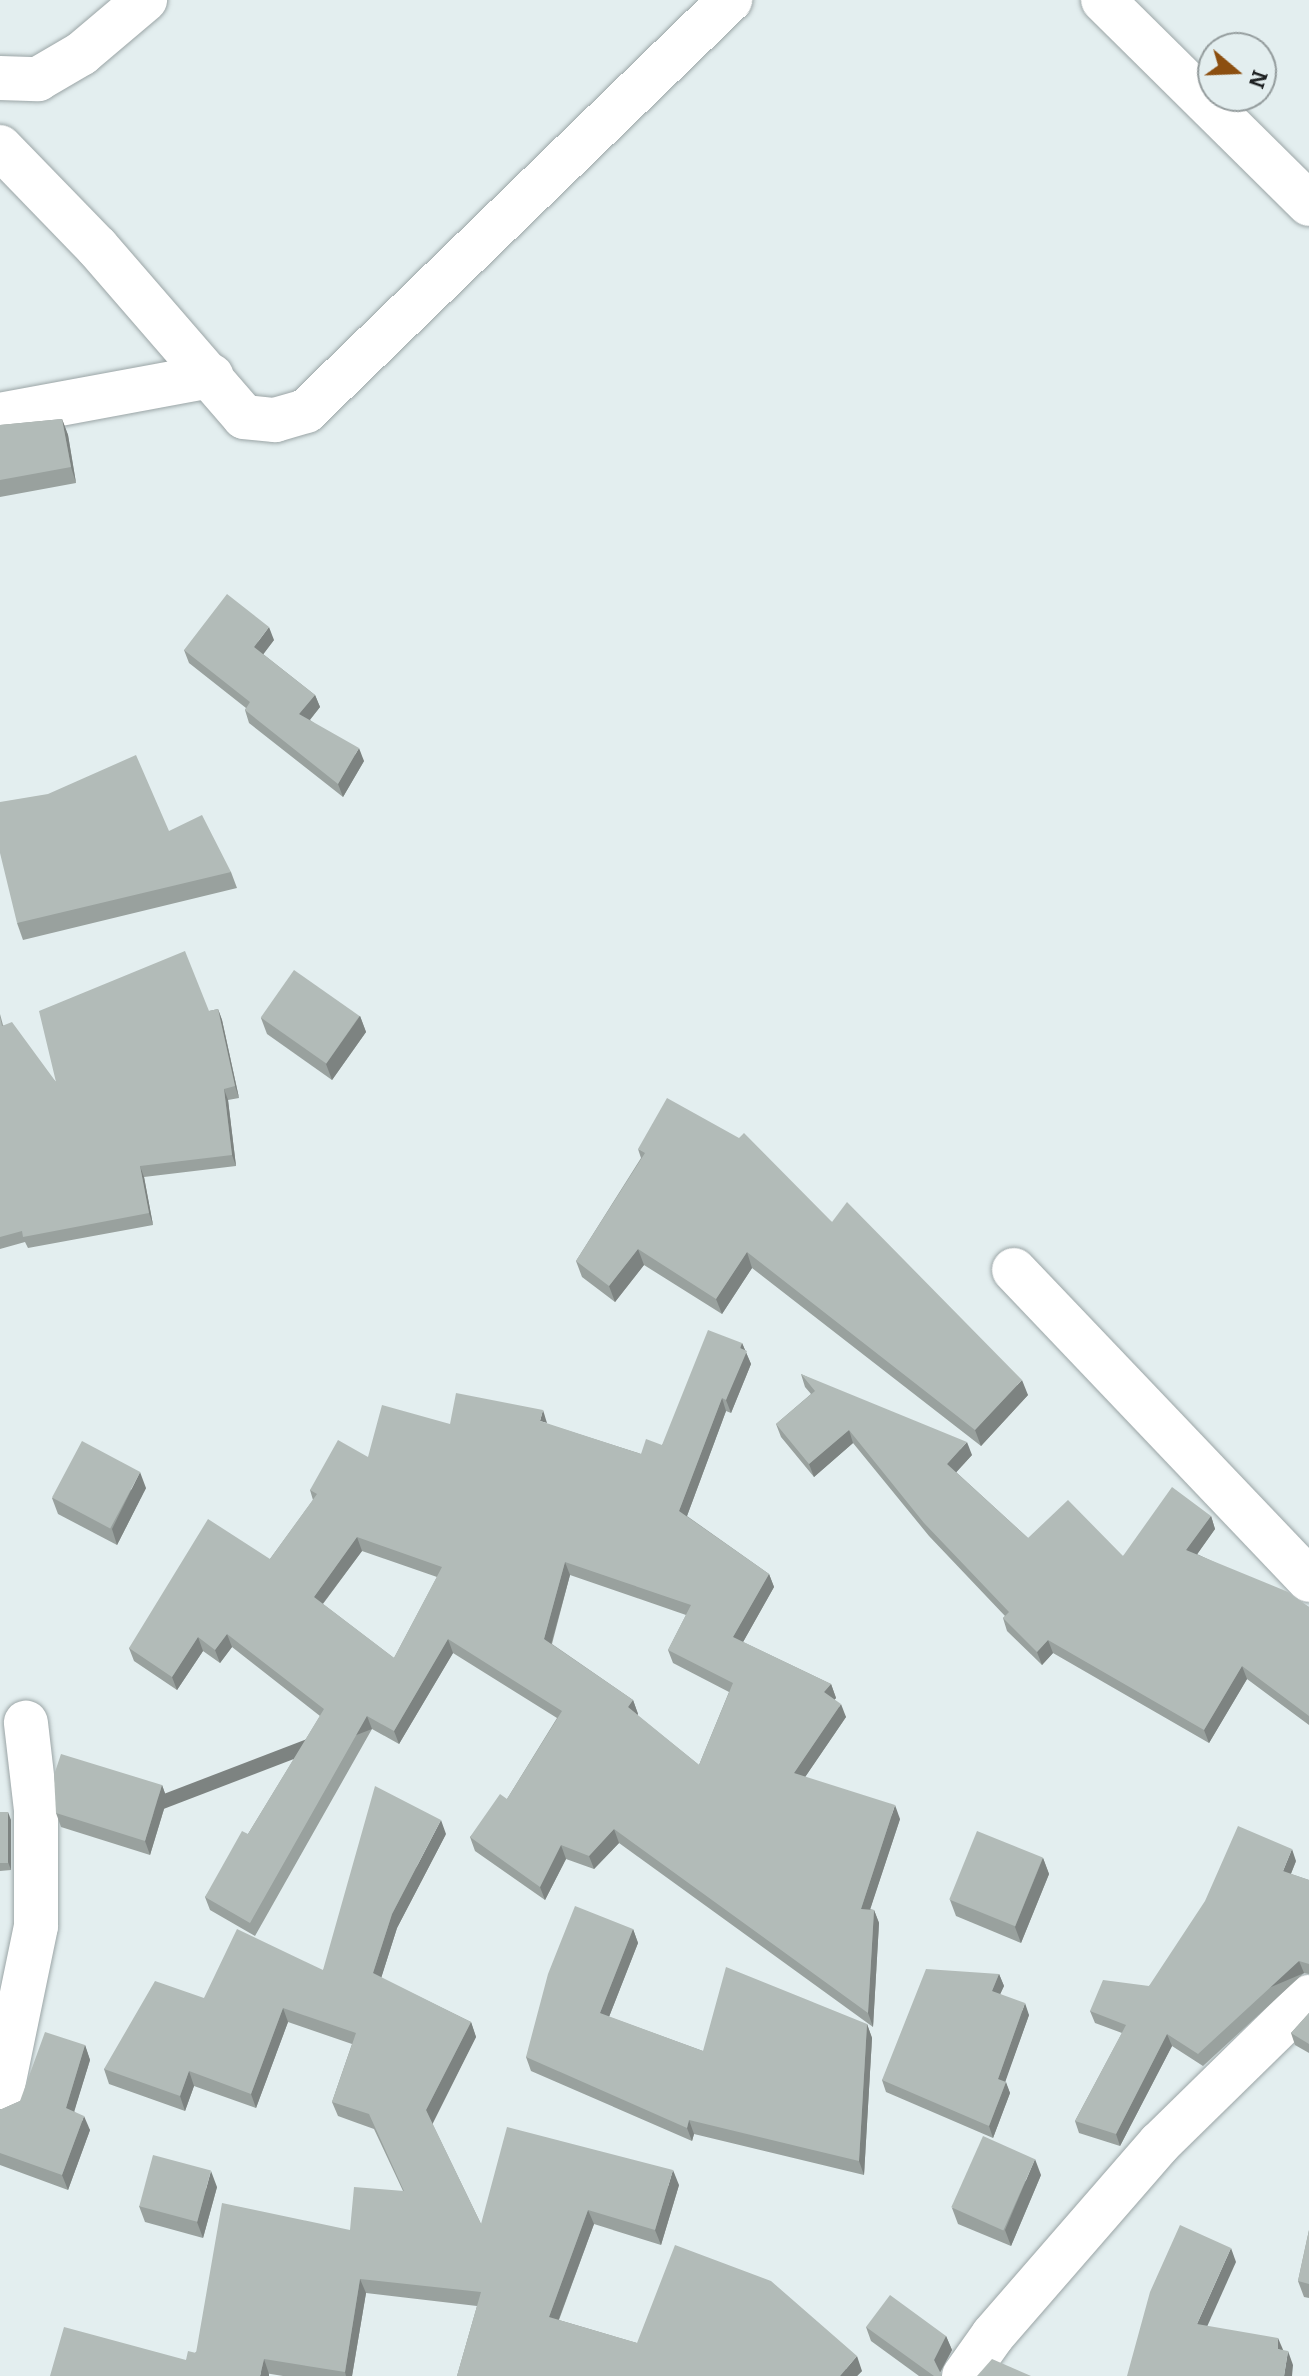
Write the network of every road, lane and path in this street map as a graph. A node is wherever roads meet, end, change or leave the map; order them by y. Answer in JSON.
{"nodes":[{"id":1,"x":145,"y":0,"type":"edge"},
{"id":2,"x":730,"y":0,"type":"edge"},
{"id":3,"x":1103,"y":0,"type":"edge"},
{"id":4,"x":0,"y":78,"type":"edge"},
{"id":5,"x":0,"y":147,"type":"edge"},
{"id":6,"x":1309,"y":204,"type":"edge"},
{"id":7,"x":211,"y":376,"type":"junction"},
{"id":8,"x":0,"y":415,"type":"edge"},
{"id":9,"x":1014,"y":1270,"type":"dead end"},
{"id":10,"x":1309,"y":1580,"type":"edge"},
{"id":11,"x":26,"y":1723,"type":"dead end"},
{"id":12,"x":1309,"y":1997,"type":"edge"},
{"id":13,"x":0,"y":2100,"type":"edge"},
{"id":14,"x":964,"y":2376,"type":"edge"}],
"edges":[{"from":1,"to":4,"type":"street"},
{"from":2,"to":7,"type":"street"},
{"from":3,"to":6,"type":"street"},
{"from":5,"to":7,"type":"street"},
{"from":7,"to":8,"type":"street"},
{"from":9,"to":10,"type":"street"},
{"from":11,"to":13,"type":"street"},
{"from":12,"to":14,"type":"street"}]}
